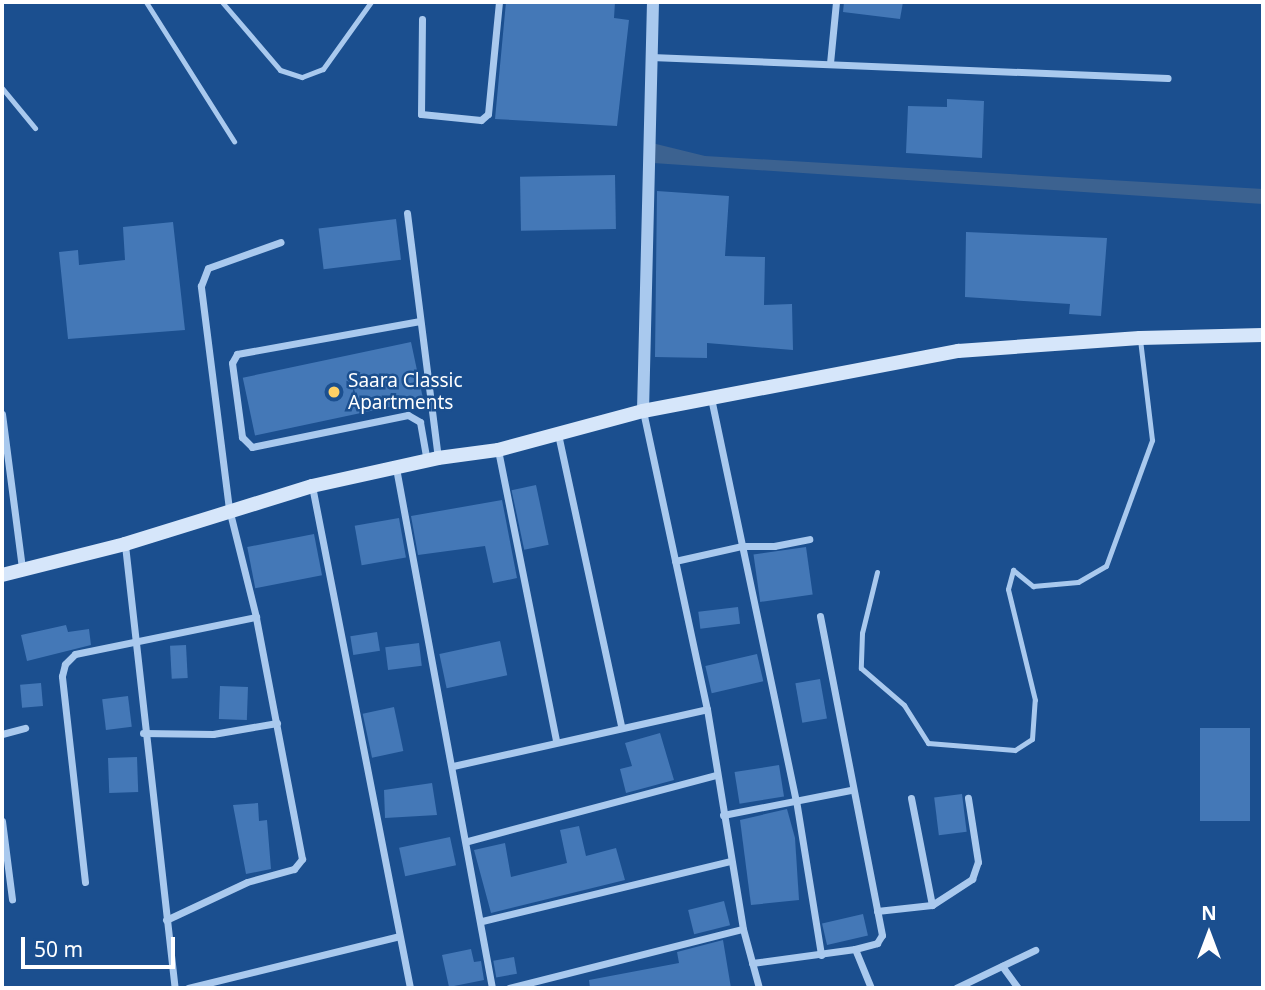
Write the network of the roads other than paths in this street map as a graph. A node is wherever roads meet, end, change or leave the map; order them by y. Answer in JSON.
{"nodes":[{"id":1,"x":146,"y":2,"type":"edge"},
{"id":2,"x":222,"y":2,"type":"edge"},
{"id":3,"x":371,"y":2,"type":"edge"},
{"id":4,"x":499,"y":2,"type":"edge"},
{"id":5,"x":653,"y":2,"type":"edge"},
{"id":6,"x":836,"y":2,"type":"edge"},
{"id":7,"x":422,"y":19,"type":"dead end"},
{"id":8,"x":651,"y":57,"type":"junction"},
{"id":9,"x":830,"y":63,"type":"junction"},
{"id":10,"x":1168,"y":78,"type":"dead end"},
{"id":11,"x":2,"y":88,"type":"edge"},
{"id":12,"x":35,"y":128,"type":"dead end"},
{"id":13,"x":234,"y":141,"type":"dead end"},
{"id":14,"x":407,"y":213,"type":"dead end"},
{"id":15,"x":281,"y":242,"type":"dead end"},
{"id":16,"x":421,"y":321,"type":"junction"},
{"id":17,"x":1263,"y":335,"type":"edge"},
{"id":18,"x":1140,"y":338,"type":"junction"},
{"id":19,"x":712,"y":398,"type":"junction"},
{"id":20,"x":643,"y":411,"type":"junction"},
{"id":21,"x":2,"y":414,"type":"edge"},
{"id":22,"x":558,"y":433,"type":"junction"},
{"id":23,"x":498,"y":450,"type":"junction"},
{"id":24,"x":432,"y":459,"type":"junction"},
{"id":25,"x":396,"y":468,"type":"junction"},
{"id":26,"x":312,"y":486,"type":"junction"},
{"id":27,"x":229,"y":509,"type":"junction"},
{"id":28,"x":809,"y":539,"type":"dead end"},
{"id":29,"x":125,"y":544,"type":"junction"},
{"id":30,"x":742,"y":545,"type":"junction"},
{"id":31,"x":675,"y":561,"type":"junction"},
{"id":32,"x":23,"y":570,"type":"junction"},
{"id":33,"x":877,"y":572,"type":"dead end"},
{"id":34,"x":2,"y":575,"type":"edge"},
{"id":35,"x":820,"y":616,"type":"dead end"},
{"id":36,"x":256,"y":617,"type":"junction"},
{"id":37,"x":134,"y":642,"type":"junction"},
{"id":38,"x":707,"y":709,"type":"junction"},
{"id":39,"x":277,"y":723,"type":"junction"},
{"id":40,"x":621,"y":726,"type":"junction"},
{"id":41,"x":25,"y":728,"type":"dead end"},
{"id":42,"x":143,"y":733,"type":"junction"},
{"id":43,"x":2,"y":734,"type":"edge"},
{"id":44,"x":556,"y":740,"type":"junction"},
{"id":45,"x":453,"y":766,"type":"junction"},
{"id":46,"x":716,"y":775,"type":"junction"},
{"id":47,"x":851,"y":790,"type":"junction"},
{"id":48,"x":911,"y":798,"type":"dead end"},
{"id":49,"x":968,"y":798,"type":"dead end"},
{"id":50,"x":796,"y":800,"type":"junction"},
{"id":51,"x":723,"y":815,"type":"junction"},
{"id":52,"x":2,"y":821,"type":"edge"},
{"id":53,"x":468,"y":841,"type":"junction"},
{"id":54,"x":730,"y":860,"type":"junction"},
{"id":55,"x":85,"y":882,"type":"dead end"},
{"id":56,"x":12,"y":899,"type":"dead end"},
{"id":57,"x":932,"y":905,"type":"junction"},
{"id":58,"x":877,"y":911,"type":"junction"},
{"id":59,"x":166,"y":920,"type":"junction"},
{"id":60,"x":482,"y":921,"type":"junction"},
{"id":61,"x":743,"y":929,"type":"junction"},
{"id":62,"x":399,"y":936,"type":"junction"},
{"id":63,"x":855,"y":949,"type":"junction"},
{"id":64,"x":1035,"y":950,"type":"dead end"},
{"id":65,"x":821,"y":955,"type":"junction"},
{"id":66,"x":752,"y":963,"type":"junction"},
{"id":67,"x":1002,"y":966,"type":"junction"},
{"id":68,"x":175,"y":988,"type":"edge"},
{"id":69,"x":188,"y":988,"type":"edge"},
{"id":70,"x":410,"y":988,"type":"edge"},
{"id":71,"x":492,"y":988,"type":"edge"},
{"id":72,"x":509,"y":988,"type":"edge"},
{"id":73,"x":759,"y":988,"type":"edge"},
{"id":74,"x":871,"y":988,"type":"edge"},
{"id":75,"x":956,"y":988,"type":"edge"},
{"id":76,"x":1018,"y":988,"type":"edge"}],
"edges":[{"from":1,"to":13,"type":"lane"},
{"from":2,"to":3,"type":"lane"},
{"from":4,"to":7,"type":"street"},
{"from":5,"to":8,"type":"street"},
{"from":6,"to":9,"type":"street"},
{"from":8,"to":9,"type":"street"},
{"from":8,"to":20,"type":"street"},
{"from":9,"to":10,"type":"street"},
{"from":11,"to":12,"type":"lane"},
{"from":14,"to":16,"type":"street"},
{"from":15,"to":27,"type":"street"},
{"from":16,"to":24,"type":"street"},
{"from":16,"to":24,"type":"street"},
{"from":17,"to":18,"type":"main road"},
{"from":18,"to":19,"type":"main road"},
{"from":18,"to":33,"type":"lane"},
{"from":19,"to":20,"type":"main road"},
{"from":19,"to":30,"type":"street"},
{"from":20,"to":22,"type":"main road"},
{"from":20,"to":31,"type":"street"},
{"from":21,"to":32,"type":"street"},
{"from":22,"to":23,"type":"main road"},
{"from":22,"to":40,"type":"street"},
{"from":23,"to":24,"type":"main road"},
{"from":23,"to":44,"type":"street"},
{"from":24,"to":25,"type":"main road"},
{"from":25,"to":26,"type":"main road"},
{"from":25,"to":45,"type":"street"},
{"from":26,"to":27,"type":"main road"},
{"from":26,"to":62,"type":"street"},
{"from":27,"to":29,"type":"main road"},
{"from":27,"to":36,"type":"street"},
{"from":28,"to":30,"type":"street"},
{"from":29,"to":32,"type":"main road"},
{"from":29,"to":37,"type":"street"},
{"from":30,"to":31,"type":"street"},
{"from":30,"to":50,"type":"street"},
{"from":31,"to":38,"type":"street"},
{"from":32,"to":34,"type":"main road"},
{"from":35,"to":47,"type":"street"},
{"from":36,"to":37,"type":"street"},
{"from":36,"to":39,"type":"street"},
{"from":37,"to":42,"type":"street"},
{"from":37,"to":55,"type":"street"},
{"from":38,"to":40,"type":"street"},
{"from":38,"to":46,"type":"street"},
{"from":39,"to":42,"type":"street"},
{"from":39,"to":59,"type":"street"},
{"from":40,"to":44,"type":"street"},
{"from":41,"to":43,"type":"street"},
{"from":42,"to":59,"type":"street"},
{"from":44,"to":45,"type":"street"},
{"from":45,"to":53,"type":"street"},
{"from":46,"to":51,"type":"street"},
{"from":46,"to":53,"type":"street"},
{"from":47,"to":50,"type":"street"},
{"from":47,"to":58,"type":"street"},
{"from":48,"to":57,"type":"street"},
{"from":49,"to":57,"type":"street"},
{"from":50,"to":51,"type":"street"},
{"from":50,"to":65,"type":"street"},
{"from":51,"to":54,"type":"street"},
{"from":52,"to":56,"type":"street"},
{"from":53,"to":60,"type":"street"},
{"from":54,"to":60,"type":"street"},
{"from":54,"to":61,"type":"street"},
{"from":57,"to":58,"type":"street"},
{"from":58,"to":63,"type":"street"},
{"from":59,"to":68,"type":"street"},
{"from":60,"to":71,"type":"street"},
{"from":61,"to":66,"type":"street"},
{"from":61,"to":72,"type":"street"},
{"from":62,"to":69,"type":"street"},
{"from":62,"to":70,"type":"street"},
{"from":63,"to":65,"type":"street"},
{"from":63,"to":74,"type":"street"},
{"from":64,"to":67,"type":"street"},
{"from":65,"to":66,"type":"street"},
{"from":66,"to":73,"type":"street"},
{"from":67,"to":75,"type":"street"},
{"from":67,"to":76,"type":"street"}]}
